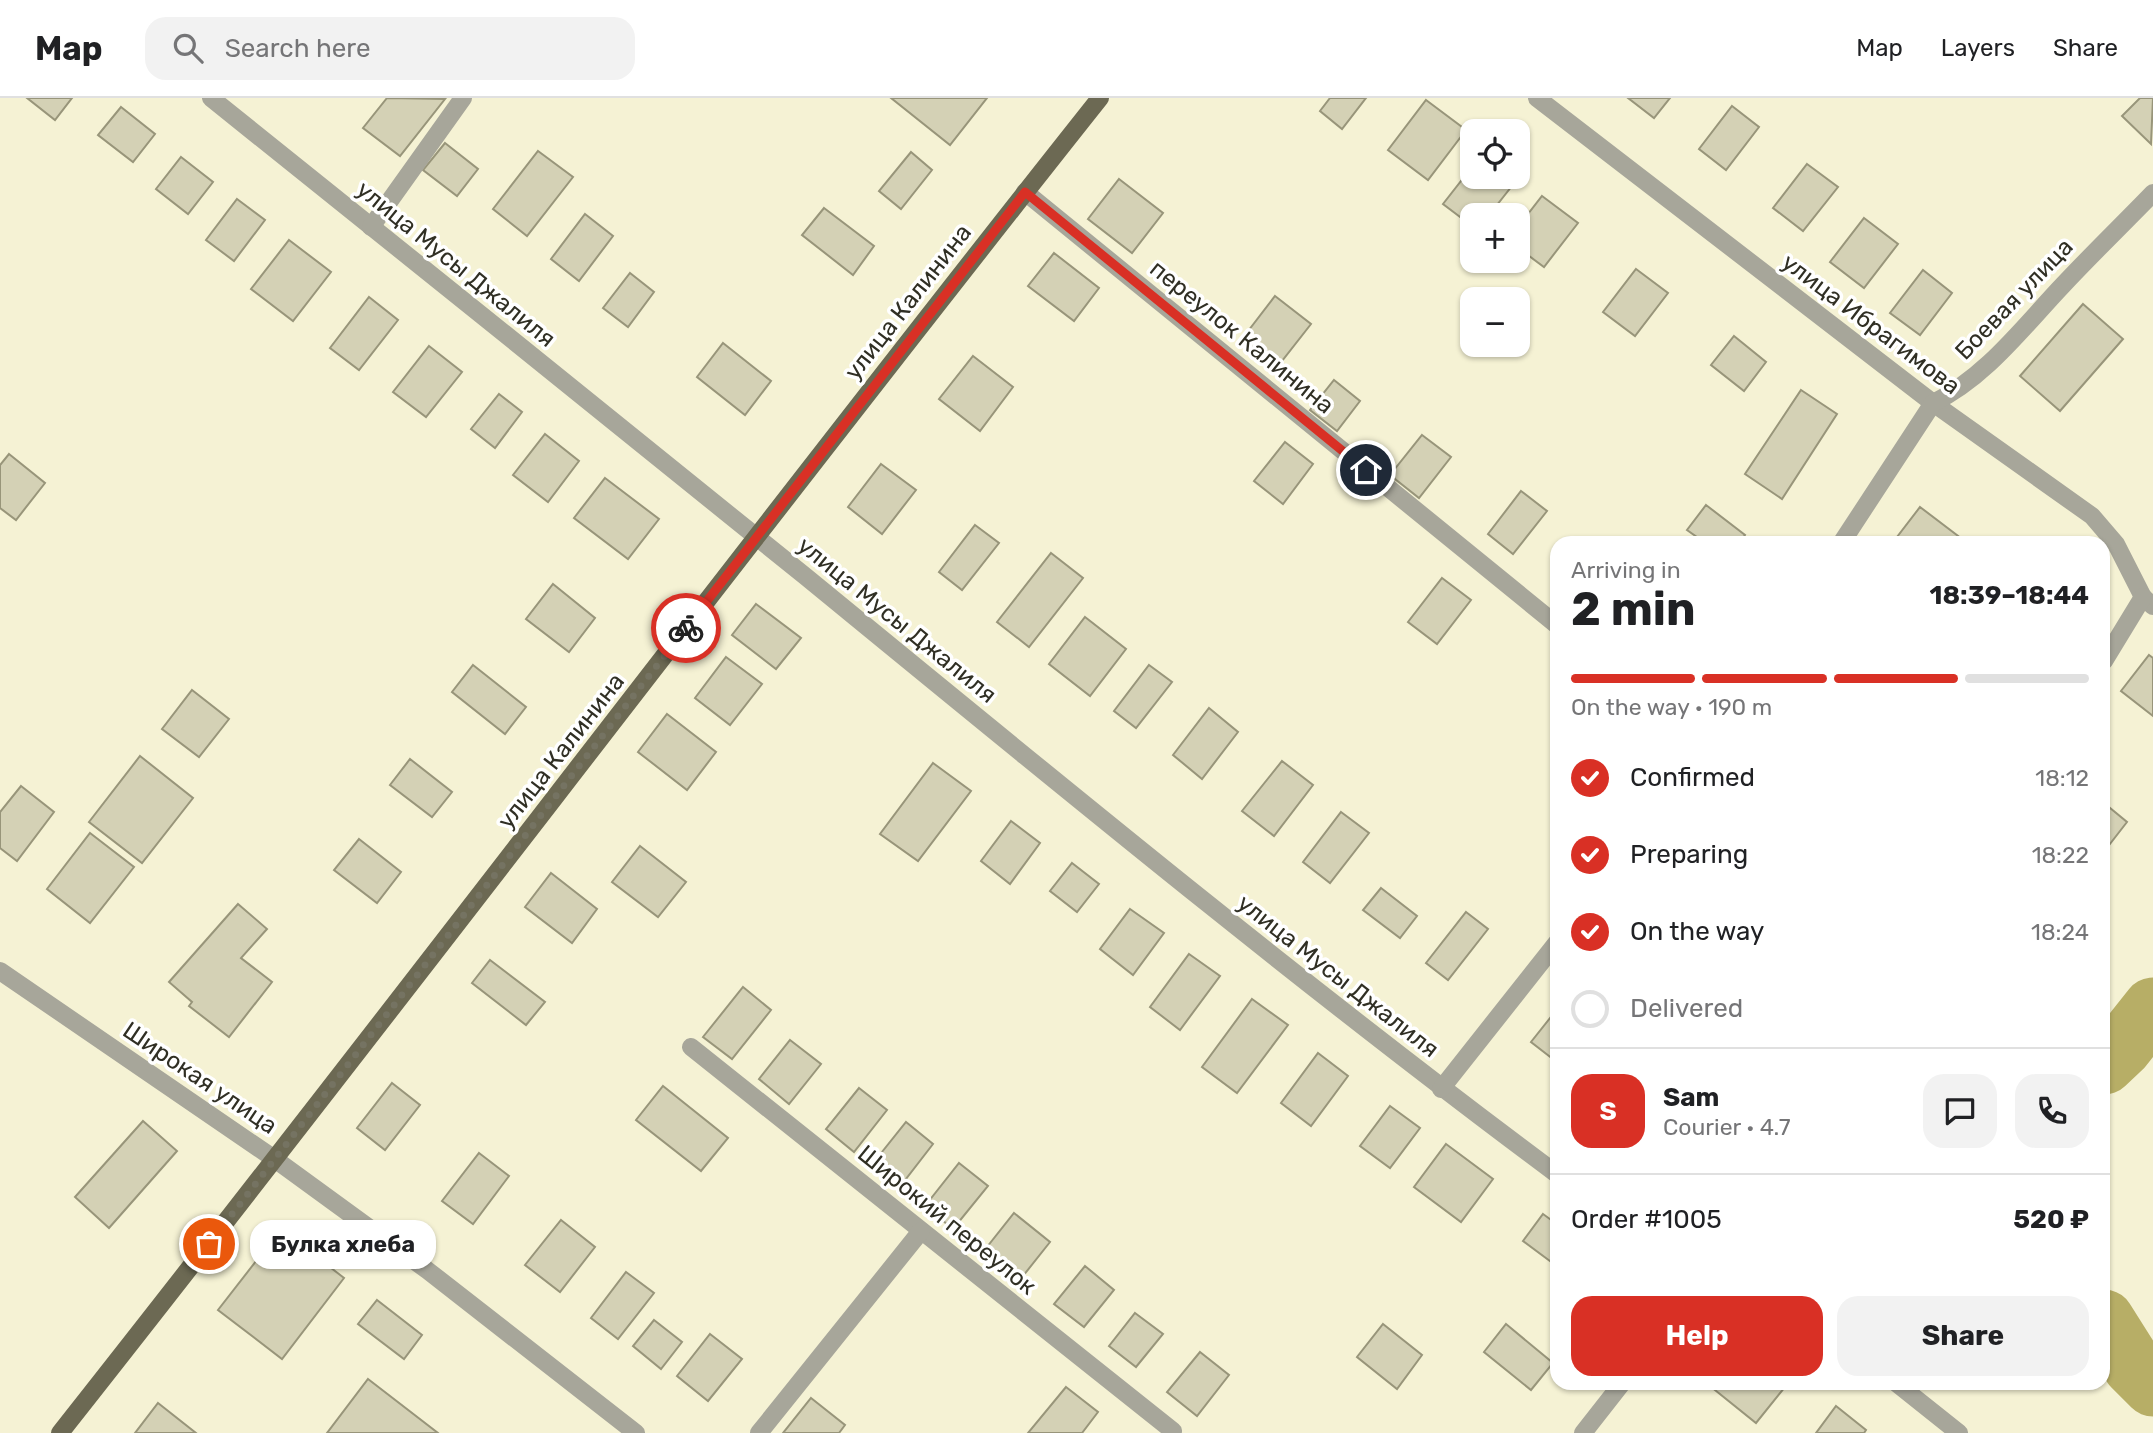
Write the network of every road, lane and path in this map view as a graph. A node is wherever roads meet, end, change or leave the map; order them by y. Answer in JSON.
{"nodes":[{"id":1,"x":211,"y":98,"type":"edge"},
{"id":2,"x":463,"y":98,"type":"edge"},
{"id":3,"x":1100,"y":98,"type":"edge"},
{"id":4,"x":1537,"y":98,"type":"edge"},
{"id":5,"x":1025,"y":192,"type":"junction"},
{"id":6,"x":2153,"y":193,"type":"edge"},
{"id":7,"x":371,"y":228,"type":"junction"},
{"id":8,"x":1933,"y":403,"type":"junction"},
{"id":9,"x":1846,"y":536,"type":"edge"},
{"id":10,"x":2109,"y":536,"type":"edge"},
{"id":11,"x":756,"y":537,"type":"junction"},
{"id":12,"x":2110,"y":537,"type":"edge"},
{"id":13,"x":2148,"y":602,"type":"edge"},
{"id":14,"x":1550,"y":619,"type":"edge"},
{"id":15,"x":2110,"y":653,"type":"edge"},
{"id":16,"x":1550,"y":951,"type":"edge"},
{"id":17,"x":0,"y":971,"type":"edge"},
{"id":18,"x":691,"y":1047,"type":"dead end"},
{"id":19,"x":1441,"y":1089,"type":"junction"},
{"id":20,"x":276,"y":1160,"type":"junction"},
{"id":21,"x":1550,"y":1169,"type":"edge"},
{"id":22,"x":921,"y":1230,"type":"junction"},
{"id":23,"x":1617,"y":1390,"type":"edge"},
{"id":24,"x":1905,"y":1390,"type":"edge"},
{"id":25,"x":1172,"y":1431,"type":"edge"},
{"id":26,"x":60,"y":1433,"type":"edge"},
{"id":27,"x":636,"y":1433,"type":"edge"},
{"id":28,"x":759,"y":1433,"type":"edge"},
{"id":29,"x":1583,"y":1433,"type":"edge"},
{"id":30,"x":1959,"y":1433,"type":"edge"}],
"edges":[{"from":1,"to":7,"type":"street","name":"улица Мусы Джалиля"},
{"from":2,"to":7,"type":"street"},
{"from":3,"to":5,"type":"main road","name":"улица Калинина"},
{"from":4,"to":8,"type":"street","name":"улица Ибрагимова"},
{"from":5,"to":11,"type":"main road","name":"улица Калинина"},
{"from":5,"to":14,"type":"street","name":"переулок Калинина"},
{"from":6,"to":8,"type":"street","name":"Боевая улица"},
{"from":7,"to":11,"type":"street","name":"улица Мусы Джалиля"},
{"from":8,"to":9,"type":"street","name":"Боевая улица"},
{"from":8,"to":10,"type":"street","name":"улица Ибрагимова"},
{"from":11,"to":19,"type":"street","name":"улица Мусы Джалиля"},
{"from":11,"to":20,"type":"main road","name":"улица Калинина"},
{"from":12,"to":13,"type":"street","name":"улица Ибрагимова"},
{"from":13,"to":15,"type":"street"},
{"from":16,"to":19,"type":"street"},
{"from":17,"to":20,"type":"street","name":"Широкая улица"},
{"from":18,"to":22,"type":"street","name":"Широкий переулок"},
{"from":19,"to":21,"type":"street","name":"улица Мусы Джалиля"},
{"from":20,"to":26,"type":"main road","name":"улица Калинина"},
{"from":20,"to":27,"type":"street","name":"Широкая улица"},
{"from":22,"to":25,"type":"street","name":"Широкий переулок"},
{"from":22,"to":28,"type":"street"},
{"from":23,"to":29,"type":"street"},
{"from":24,"to":30,"type":"street"}]}
